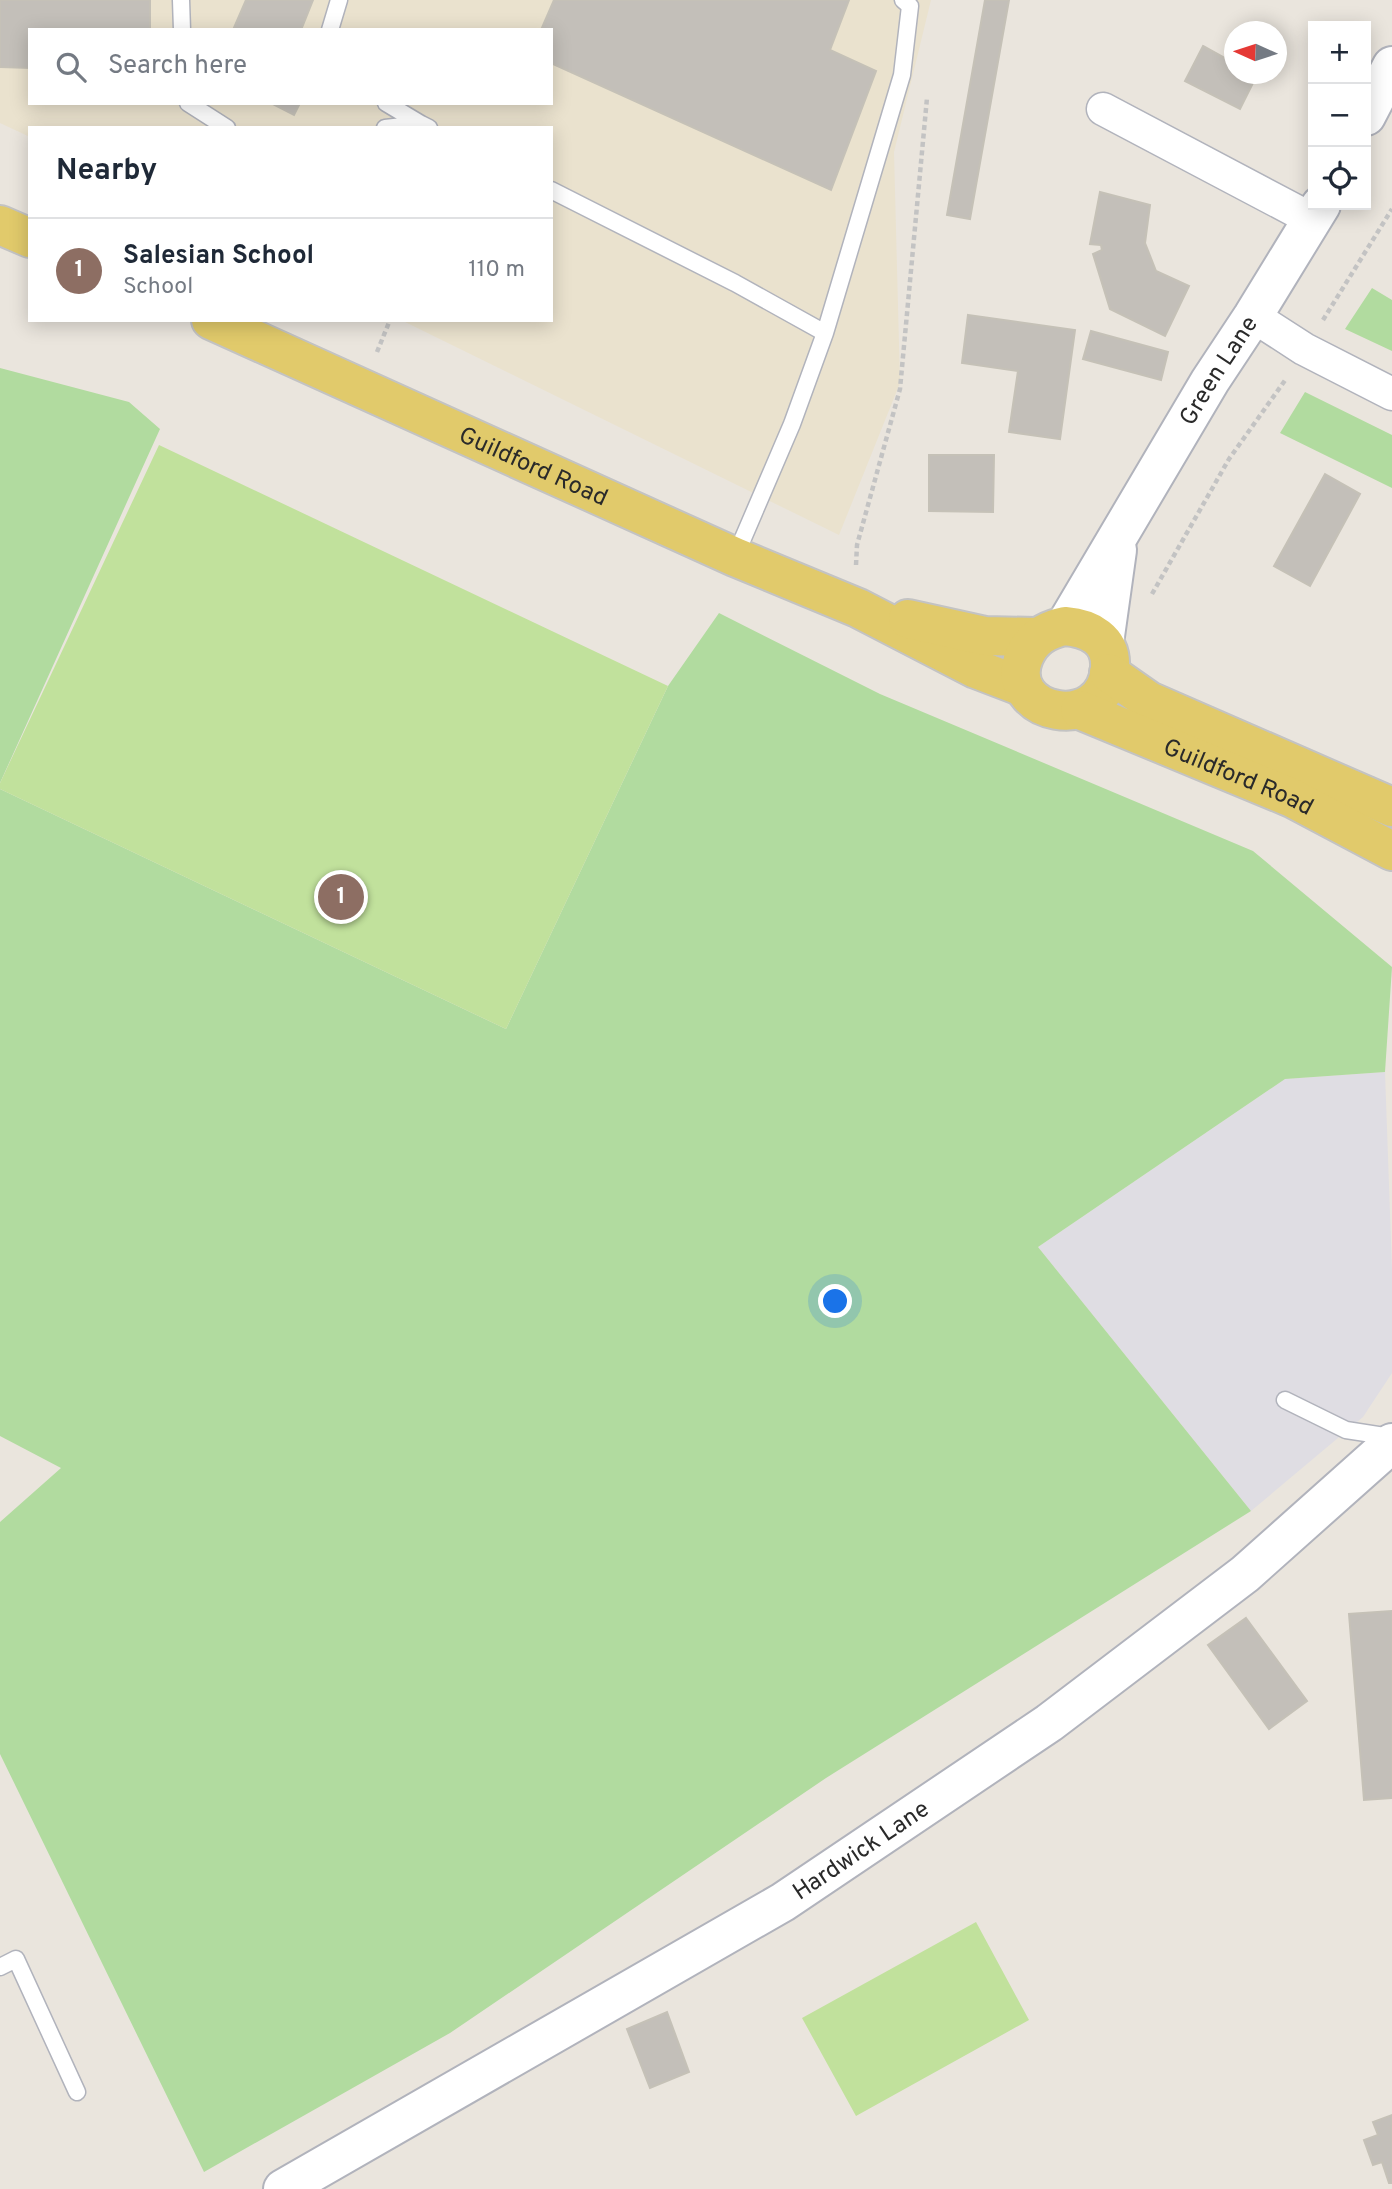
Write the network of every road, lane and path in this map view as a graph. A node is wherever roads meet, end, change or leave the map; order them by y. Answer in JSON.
{"nodes":[{"id":1,"x":181,"y":0,"type":"edge"},
{"id":2,"x":340,"y":0,"type":"edge"},
{"id":3,"x":902,"y":0,"type":"edge"},
{"id":4,"x":182,"y":28,"type":"edge"},
{"id":5,"x":331,"y":28,"type":"edge"},
{"id":6,"x":1392,"y":66,"type":"edge"},
{"id":7,"x":928,"y":85,"type":"dead end"},
{"id":8,"x":191,"y":105,"type":"edge"},
{"id":9,"x":389,"y":105,"type":"edge"},
{"id":10,"x":1371,"y":106,"type":"edge"},
{"id":11,"x":1102,"y":109,"type":"dead end"},
{"id":12,"x":225,"y":126,"type":"edge"},
{"id":13,"x":425,"y":126,"type":"edge"},
{"id":14,"x":553,"y":191,"type":"edge"},
{"id":15,"x":1392,"y":209,"type":"edge"},
{"id":16,"x":1317,"y":212,"type":"edge"},
{"id":17,"x":0,"y":225,"type":"edge"},
{"id":18,"x":28,"y":238,"type":"edge"},
{"id":19,"x":1253,"y":317,"type":"junction"},
{"id":20,"x":215,"y":322,"type":"edge"},
{"id":21,"x":389,"y":322,"type":"edge"},
{"id":22,"x":1317,"y":330,"type":"dead end"},
{"id":23,"x":825,"y":333,"type":"junction"},
{"id":24,"x":374,"y":359,"type":"dead end"},
{"id":25,"x":1289,"y":374,"type":"dead end"},
{"id":26,"x":1392,"y":394,"type":"edge"},
{"id":27,"x":1118,"y":537,"type":"junction"},
{"id":28,"x":735,"y":557,"type":"junction"},
{"id":29,"x":856,"y":566,"type":"dead end"},
{"id":30,"x":1150,"y":598,"type":"dead end"},
{"id":31,"x":858,"y":608,"type":"junction"},
{"id":32,"x":1051,"y":632,"type":"junction"},
{"id":33,"x":1107,"y":658,"type":"junction"},
{"id":34,"x":1023,"y":687,"type":"junction"},
{"id":35,"x":1080,"y":710,"type":"junction"},
{"id":36,"x":1392,"y":807,"type":"edge"},
{"id":37,"x":1392,"y":851,"type":"edge"},
{"id":38,"x":1285,"y":1400,"type":"dead end"},
{"id":39,"x":1392,"y":1437,"type":"edge"},
{"id":40,"x":1392,"y":1443,"type":"edge"},
{"id":41,"x":0,"y":1966,"type":"edge"},
{"id":42,"x":77,"y":2092,"type":"dead end"},
{"id":43,"x":283,"y":2189,"type":"edge"}],
"edges":[{"from":1,"to":4,"type":"lane"},
{"from":2,"to":5,"type":"lane"},
{"from":3,"to":23,"type":"lane"},
{"from":6,"to":10,"type":"street"},
{"from":7,"to":29,"type":"path"},
{"from":8,"to":12,"type":"lane"},
{"from":9,"to":13,"type":"lane"},
{"from":11,"to":16,"type":"street"},
{"from":14,"to":23,"type":"lane"},
{"from":15,"to":22,"type":"path"},
{"from":16,"to":19,"type":"street","name":"Green Lane"},
{"from":17,"to":18,"type":"main road"},
{"from":19,"to":26,"type":"street"},
{"from":19,"to":27,"type":"street","name":"Green Lane"},
{"from":20,"to":28,"type":"main road","name":"Guildford Road"},
{"from":21,"to":24,"type":"path"},
{"from":23,"to":28,"type":"lane"},
{"from":25,"to":30,"type":"path"},
{"from":27,"to":32,"type":"street","name":"Green Lane"},
{"from":27,"to":33,"type":"street","name":"Green Lane"},
{"from":28,"to":31,"type":"main road","name":"Guildford Road"},
{"from":31,"to":32,"type":"main road","name":"Guildford Road"},
{"from":31,"to":34,"type":"main road","name":"Guildford Road"},
{"from":32,"to":33,"type":"main road"},
{"from":32,"to":34,"type":"main road"},
{"from":33,"to":35,"type":"main road"},
{"from":33,"to":36,"type":"main road","name":"Guildford Road"},
{"from":34,"to":35,"type":"main road"},
{"from":35,"to":37,"type":"main road","name":"Guildford Road"},
{"from":38,"to":39,"type":"lane"},
{"from":40,"to":43,"type":"street","name":"Hardwick Lane"},
{"from":41,"to":42,"type":"lane"}]}
